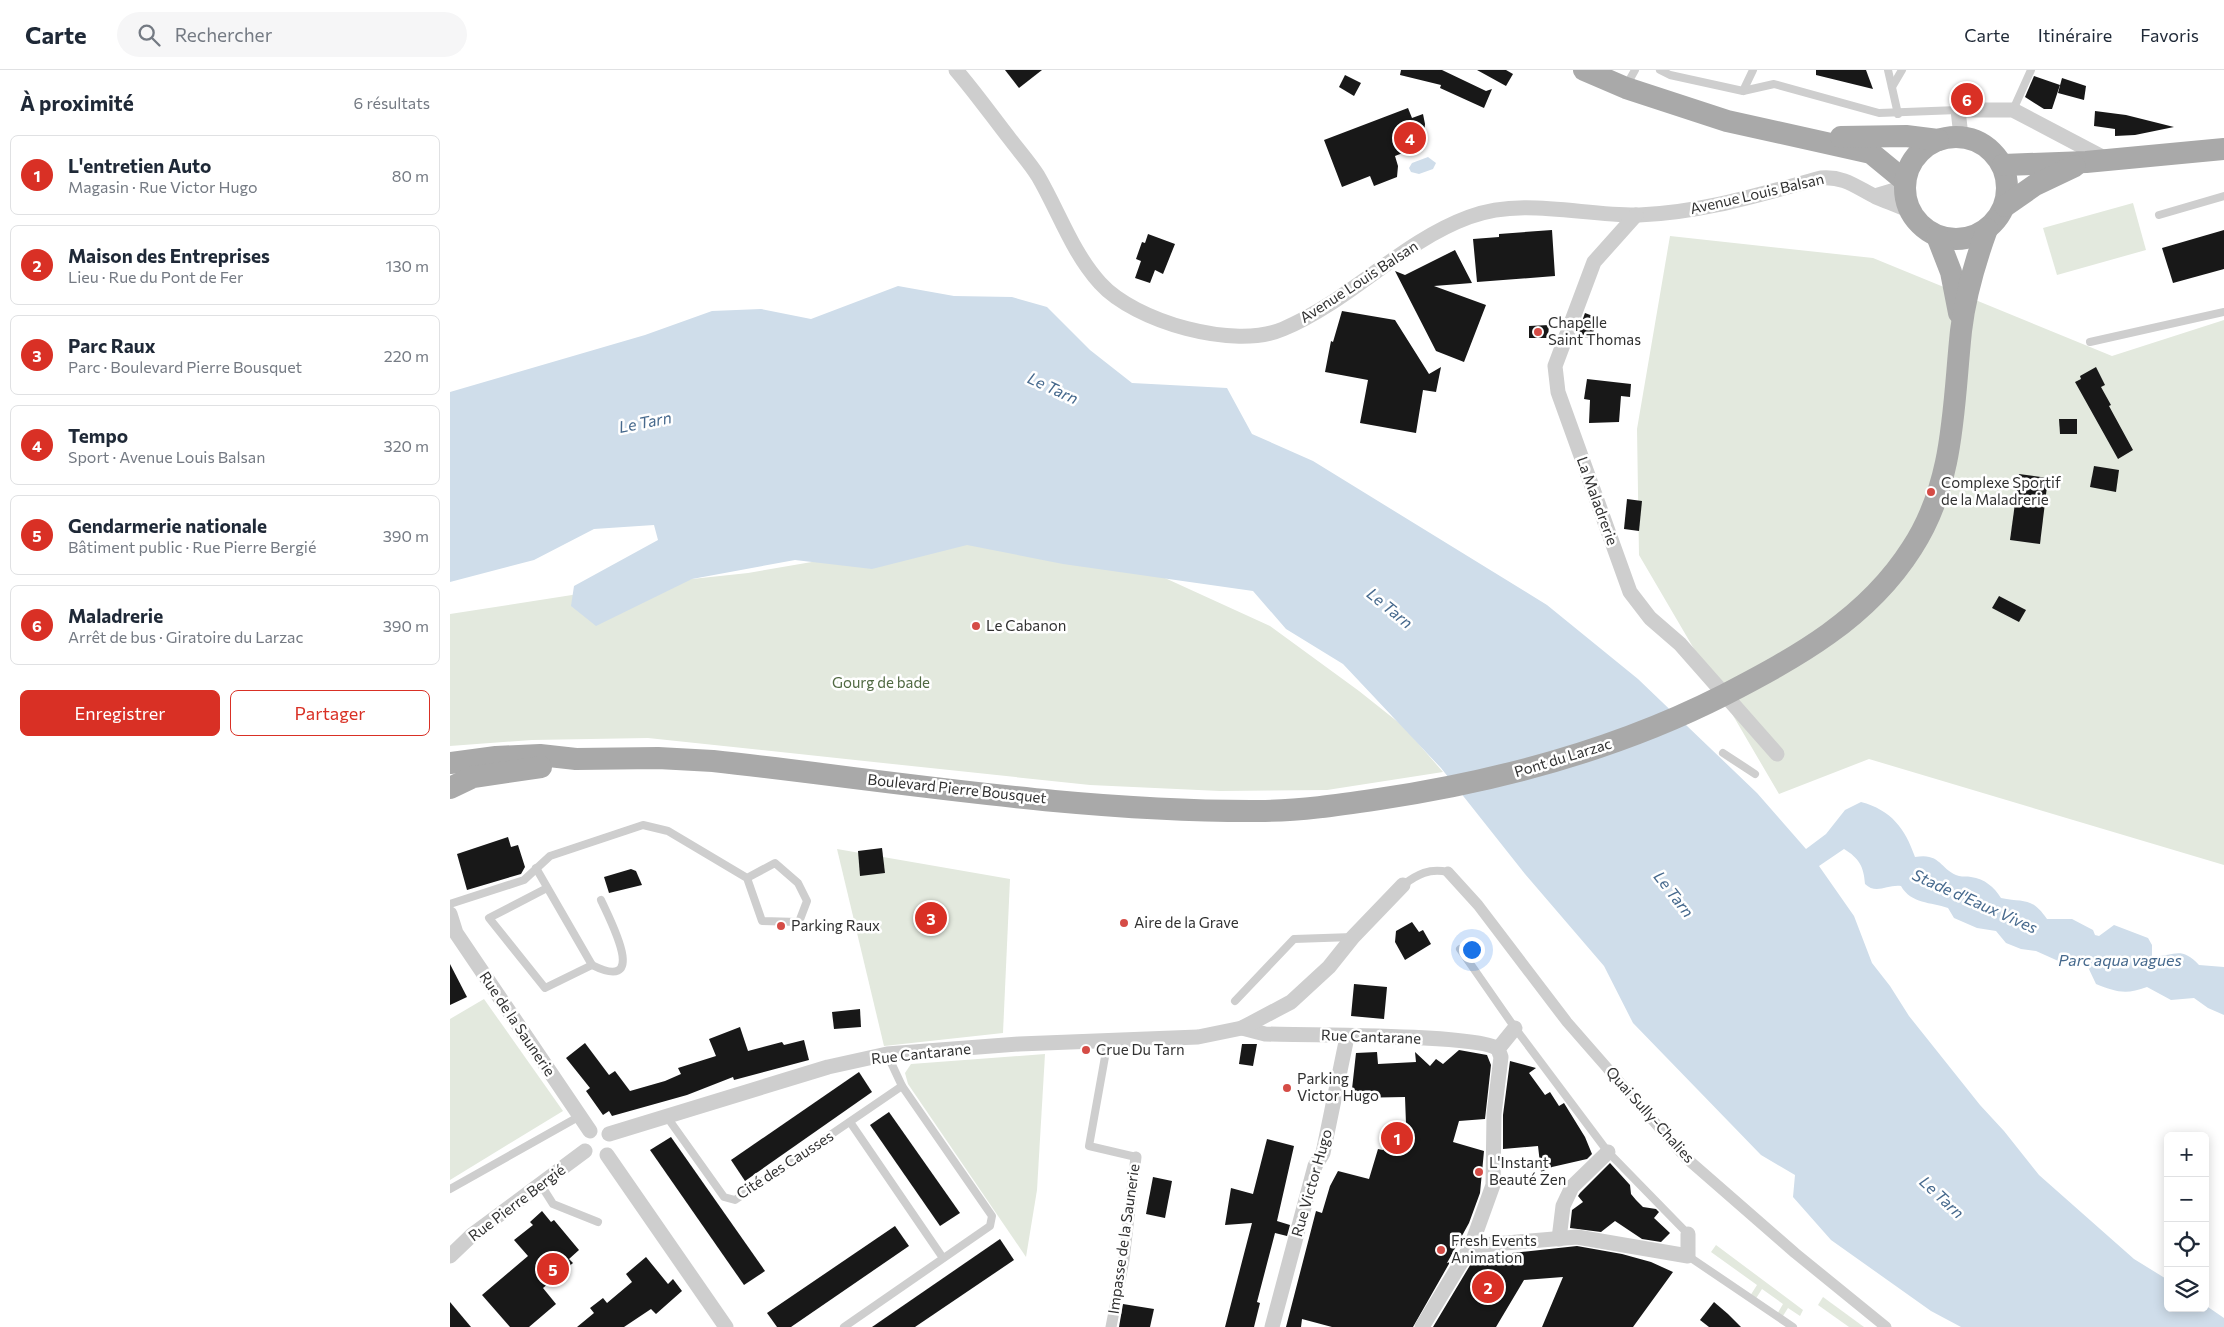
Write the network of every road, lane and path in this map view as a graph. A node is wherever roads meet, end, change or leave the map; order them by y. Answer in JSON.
{"nodes":[{"id":1,"x":956,"y":70,"type":"edge"},
{"id":2,"x":1584,"y":70,"type":"edge"},
{"id":3,"x":1660,"y":70,"type":"edge"},
{"id":4,"x":1753,"y":70,"type":"edge"},
{"id":5,"x":1888,"y":70,"type":"edge"},
{"id":6,"x":1902,"y":70,"type":"edge"},
{"id":7,"x":2031,"y":70,"type":"edge"},
{"id":8,"x":1671,"y":72,"type":"edge"},
{"id":9,"x":1626,"y":76,"type":"edge"},
{"id":10,"x":1892,"y":87,"type":"junction"},
{"id":11,"x":1743,"y":91,"type":"junction"},
{"id":12,"x":1958,"y":110,"type":"junction"},
{"id":13,"x":2013,"y":110,"type":"junction"},
{"id":14,"x":1898,"y":114,"type":"junction"},
{"id":15,"x":1961,"y":136,"type":"junction"},
{"id":16,"x":1808,"y":138,"type":"junction"},
{"id":17,"x":1938,"y":140,"type":"junction"},
{"id":18,"x":2224,"y":149,"type":"edge"},
{"id":19,"x":2196,"y":152,"type":"junction"},
{"id":20,"x":2224,"y":154,"type":"edge"},
{"id":21,"x":2097,"y":161,"type":"junction"},
{"id":22,"x":2003,"y":165,"type":"junction"},
{"id":23,"x":1905,"y":184,"type":"junction"},
{"id":24,"x":1875,"y":196,"type":"junction"},
{"id":25,"x":2224,"y":196,"type":"edge"},
{"id":26,"x":2005,"y":206,"type":"junction"},
{"id":27,"x":1910,"y":211,"type":"junction"},
{"id":28,"x":2158,"y":214,"type":"dead end"},
{"id":29,"x":1636,"y":215,"type":"junction"},
{"id":30,"x":1987,"y":229,"type":"junction"},
{"id":31,"x":1937,"y":236,"type":"junction"},
{"id":32,"x":2224,"y":312,"type":"edge"},
{"id":33,"x":1962,"y":327,"type":"junction"},
{"id":34,"x":2090,"y":342,"type":"dead end"},
{"id":35,"x":1723,"y":753,"type":"dead end"},
{"id":36,"x":1777,"y":754,"type":"dead end"},
{"id":37,"x":576,"y":759,"type":"junction"},
{"id":38,"x":450,"y":763,"type":"edge"},
{"id":39,"x":1755,"y":774,"type":"dead end"},
{"id":40,"x":450,"y":788,"type":"edge"},
{"id":41,"x":1337,"y":805,"type":"joint"},
{"id":42,"x":536,"y":868,"type":"junction"},
{"id":43,"x":1448,"y":872,"type":"joint"},
{"id":44,"x":747,"y":878,"type":"junction"},
{"id":45,"x":1403,"y":885,"type":"joint"},
{"id":46,"x":547,"y":888,"type":"junction"},
{"id":47,"x":601,"y":900,"type":"dead end"},
{"id":48,"x":450,"y":904,"type":"edge"},
{"id":49,"x":450,"y":914,"type":"edge"},
{"id":50,"x":1353,"y":937,"type":"junction"},
{"id":51,"x":1460,"y":949,"type":"dead end"},
{"id":52,"x":592,"y":966,"type":"junction"},
{"id":53,"x":1236,"y":1001,"type":"dead end"},
{"id":54,"x":1242,"y":1028,"type":"junction"},
{"id":55,"x":1515,"y":1028,"type":"junction"},
{"id":56,"x":1347,"y":1037,"type":"junction"},
{"id":57,"x":1108,"y":1040,"type":"junction"},
{"id":58,"x":1498,"y":1049,"type":"junction"},
{"id":59,"x":887,"y":1054,"type":"junction"},
{"id":60,"x":902,"y":1086,"type":"junction"},
{"id":61,"x":580,"y":1116,"type":"junction"},
{"id":62,"x":668,"y":1117,"type":"junction"},
{"id":63,"x":850,"y":1122,"type":"junction"},
{"id":64,"x":590,"y":1131,"type":"junction"},
{"id":65,"x":610,"y":1134,"type":"junction"},
{"id":66,"x":585,"y":1151,"type":"junction"},
{"id":67,"x":1608,"y":1152,"type":"junction"},
{"id":68,"x":607,"y":1155,"type":"junction"},
{"id":69,"x":1136,"y":1157,"type":"joint"},
{"id":70,"x":541,"y":1185,"type":"junction"},
{"id":71,"x":450,"y":1190,"type":"edge"},
{"id":72,"x":598,"y":1222,"type":"dead end"},
{"id":73,"x":1688,"y":1234,"type":"joint"},
{"id":74,"x":1559,"y":1239,"type":"junction"},
{"id":75,"x":1471,"y":1246,"type":"junction"},
{"id":76,"x":450,"y":1256,"type":"edge"},
{"id":77,"x":1688,"y":1256,"type":"junction"},
{"id":78,"x":944,"y":1258,"type":"junction"},
{"id":79,"x":717,"y":1324,"type":"edge"},
{"id":80,"x":844,"y":1327,"type":"edge"},
{"id":81,"x":1111,"y":1327,"type":"edge"},
{"id":82,"x":1272,"y":1327,"type":"edge"},
{"id":83,"x":1423,"y":1327,"type":"edge"},
{"id":84,"x":1793,"y":1327,"type":"edge"},
{"id":85,"x":1886,"y":1327,"type":"edge"}],
"edges":[{"from":1,"to":29,"type":"street","name":"Avenue Louis Balsan"},
{"from":2,"to":9,"type":"main road"},
{"from":3,"to":8,"type":"lane"},
{"from":4,"to":11,"type":"lane"},
{"from":5,"to":10,"type":"lane"},
{"from":6,"to":10,"type":"lane"},
{"from":7,"to":13,"type":"lane"},
{"from":8,"to":11,"type":"lane"},
{"from":9,"to":16,"type":"main road"},
{"from":10,"to":14,"type":"lane"},
{"from":11,"to":14,"type":"lane"},
{"from":12,"to":13,"type":"street"},
{"from":12,"to":14,"type":"lane"},
{"from":12,"to":15,"type":"street"},
{"from":13,"to":21,"type":"street"},
{"from":15,"to":17,"type":"main road"},
{"from":15,"to":22,"type":"main road"},
{"from":16,"to":17,"type":"main road"},
{"from":16,"to":23,"type":"main road"},
{"from":17,"to":23,"type":"main road"},
{"from":18,"to":19,"type":"main road"},
{"from":19,"to":20,"type":"main road"},
{"from":19,"to":21,"type":"main road"},
{"from":21,"to":22,"type":"main road"},
{"from":21,"to":26,"type":"main road"},
{"from":22,"to":26,"type":"main road"},
{"from":23,"to":24,"type":"street"},
{"from":23,"to":27,"type":"main road"},
{"from":24,"to":27,"type":"street","name":"Avenue Louis Balsan"},
{"from":24,"to":29,"type":"street","name":"Avenue Louis Balsan"},
{"from":25,"to":28,"type":"lane"},
{"from":26,"to":30,"type":"main road"},
{"from":27,"to":31,"type":"main road"},
{"from":29,"to":36,"type":"street","name":"La Maladrerie"},
{"from":30,"to":31,"type":"main road"},
{"from":30,"to":33,"type":"main road"},
{"from":31,"to":33,"type":"main road"},
{"from":32,"to":34,"type":"lane"},
{"from":33,"to":41,"type":"main road","name":"Pont du Larzac"},
{"from":35,"to":39,"type":"lane"},
{"from":37,"to":38,"type":"main road","name":"Boulevard Pierre Bousquet"},
{"from":37,"to":40,"type":"main road","name":"Boulevard Pierre Bousquet"},
{"from":37,"to":41,"type":"main road","name":"Boulevard Pierre Bousquet"},
{"from":42,"to":44,"type":"lane"},
{"from":42,"to":46,"type":"lane"},
{"from":42,"to":48,"type":"lane"},
{"from":43,"to":45,"type":"lane"},
{"from":43,"to":85,"type":"street","name":"Quai Sully-Chalies"},
{"from":44,"to":44,"type":"lane"},
{"from":45,"to":50,"type":"street","name":"Rue Cantarane"},
{"from":46,"to":52,"type":"lane"},
{"from":46,"to":52,"type":"lane"},
{"from":47,"to":52,"type":"lane"},
{"from":49,"to":61,"type":"street","name":"Rue de la Saunerie"},
{"from":50,"to":53,"type":"lane"},
{"from":50,"to":54,"type":"street","name":"Rue Cantarane"},
{"from":51,"to":55,"type":"lane"},
{"from":54,"to":56,"type":"street","name":"Rue Cantarane"},
{"from":54,"to":57,"type":"street","name":"Rue Cantarane"},
{"from":55,"to":58,"type":"street"},
{"from":55,"to":67,"type":"lane"},
{"from":56,"to":58,"type":"street","name":"Rue Cantarane"},
{"from":56,"to":82,"type":"street","name":"Rue Victor Hugo"},
{"from":57,"to":59,"type":"street","name":"Rue Cantarane"},
{"from":57,"to":69,"type":"lane","name":"Impasse de la Saunerie"},
{"from":58,"to":75,"type":"street"},
{"from":59,"to":60,"type":"lane"},
{"from":59,"to":62,"type":"street","name":"Rue Cantarane"},
{"from":60,"to":63,"type":"lane","name":"Cité des Causses"},
{"from":60,"to":78,"type":"lane"},
{"from":61,"to":64,"type":"street","name":"Rue de la Saunerie"},
{"from":61,"to":71,"type":"lane"},
{"from":62,"to":63,"type":"lane","name":"Cité des Causses"},
{"from":62,"to":65,"type":"street","name":"Rue Cantarane"},
{"from":63,"to":78,"type":"lane","name":"Cité des Causses"},
{"from":64,"to":65,"type":"street"},
{"from":64,"to":66,"type":"street"},
{"from":65,"to":68,"type":"street"},
{"from":66,"to":68,"type":"street"},
{"from":66,"to":70,"type":"street","name":"Rue Pierre Bergié"},
{"from":67,"to":73,"type":"lane"},
{"from":67,"to":74,"type":"street"},
{"from":68,"to":79,"type":"street"},
{"from":69,"to":81,"type":"street","name":"Impasse de la Saunerie"},
{"from":70,"to":72,"type":"lane"},
{"from":70,"to":76,"type":"street","name":"Rue Pierre Bergié"},
{"from":73,"to":77,"type":"street"},
{"from":74,"to":75,"type":"street"},
{"from":74,"to":77,"type":"street"},
{"from":75,"to":83,"type":"street"},
{"from":77,"to":84,"type":"lane"},
{"from":78,"to":80,"type":"lane"}]}
